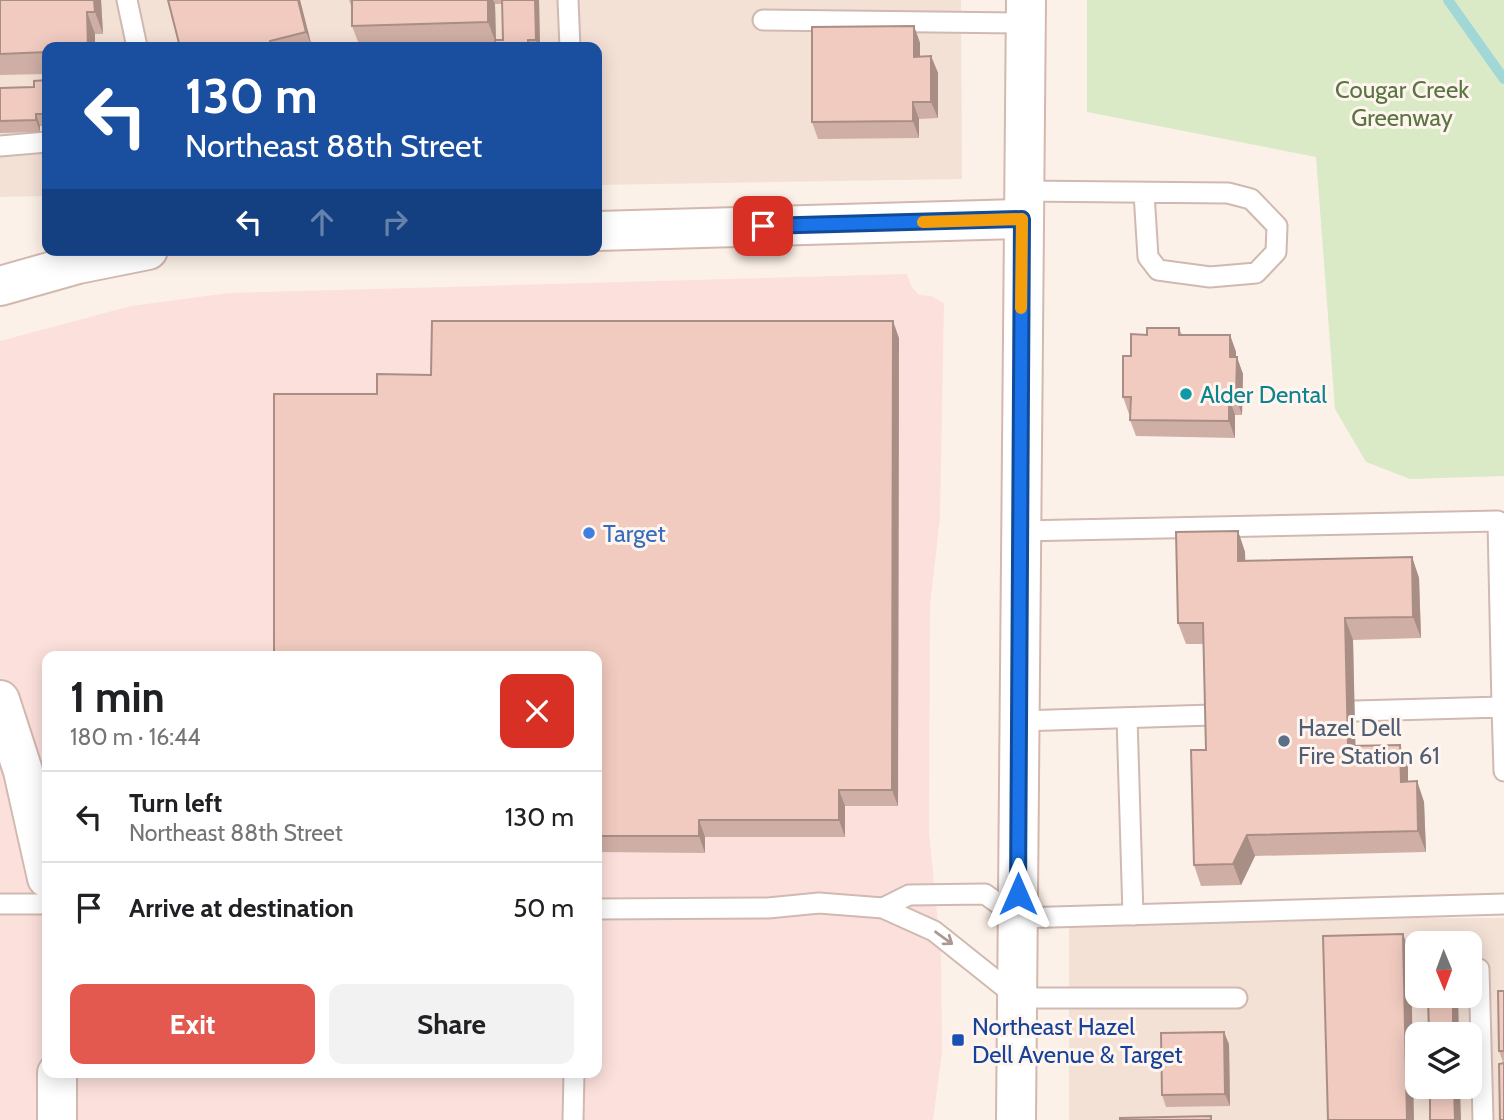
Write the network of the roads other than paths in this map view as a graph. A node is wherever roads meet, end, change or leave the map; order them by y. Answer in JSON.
{"nodes":[{"id":1,"x":127,"y":0,"type":"edge"},
{"id":2,"x":568,"y":0,"type":"edge"},
{"id":3,"x":1025,"y":11,"type":"edge"},
{"id":4,"x":763,"y":20,"type":"dead end"},
{"id":5,"x":136,"y":42,"type":"edge"},
{"id":6,"x":570,"y":42,"type":"edge"},
{"id":7,"x":42,"y":142,"type":"edge"},
{"id":8,"x":0,"y":146,"type":"edge"},
{"id":9,"x":1144,"y":193,"type":"junction"},
{"id":10,"x":1022,"y":205,"type":"junction"},
{"id":11,"x":602,"y":231,"type":"edge"},
{"id":12,"x":118,"y":256,"type":"edge"},
{"id":13,"x":0,"y":285,"type":"edge"},
{"id":14,"x":1020,"y":531,"type":"junction"},
{"id":15,"x":0,"y":700,"type":"edge"},
{"id":16,"x":1502,"y":707,"type":"junction"},
{"id":17,"x":1354,"y":711,"type":"dead end"},
{"id":18,"x":1212,"y":715,"type":"edge"},
{"id":19,"x":1127,"y":718,"type":"junction"},
{"id":20,"x":1019,"y":721,"type":"junction"},
{"id":21,"x":1504,"y":771,"type":"edge"},
{"id":22,"x":42,"y":855,"type":"edge"},
{"id":23,"x":0,"y":904,"type":"edge"},
{"id":24,"x":42,"y":904,"type":"edge"},
{"id":25,"x":1504,"y":904,"type":"edge"},
{"id":26,"x":883,"y":908,"type":"junction"},
{"id":27,"x":602,"y":909,"type":"edge"},
{"id":28,"x":1133,"y":915,"type":"junction"},
{"id":29,"x":1018,"y":918,"type":"junction"},
{"id":30,"x":1018,"y":998,"type":"junction"},
{"id":31,"x":1237,"y":998,"type":"dead end"},
{"id":32,"x":1480,"y":1008,"type":"edge"},
{"id":33,"x":57,"y":1078,"type":"edge"},
{"id":34,"x":574,"y":1078,"type":"edge"},
{"id":35,"x":57,"y":1120,"type":"edge"},
{"id":36,"x":573,"y":1120,"type":"edge"},
{"id":37,"x":1016,"y":1120,"type":"edge"},
{"id":38,"x":1483,"y":1120,"type":"edge"}],
"edges":[{"from":1,"to":5,"type":"lane"},
{"from":2,"to":6,"type":"lane"},
{"from":3,"to":4,"type":"lane"},
{"from":3,"to":10,"type":"main road"},
{"from":7,"to":8,"type":"lane"},
{"from":9,"to":9,"type":"lane"},
{"from":9,"to":10,"type":"lane"},
{"from":10,"to":11,"type":"main road"},
{"from":10,"to":14,"type":"main road"},
{"from":12,"to":13,"type":"main road"},
{"from":14,"to":16,"type":"lane"},
{"from":14,"to":20,"type":"main road"},
{"from":15,"to":22,"type":"main road"},
{"from":16,"to":17,"type":"lane"},
{"from":16,"to":21,"type":"lane"},
{"from":18,"to":19,"type":"lane"},
{"from":19,"to":20,"type":"lane"},
{"from":19,"to":28,"type":"lane"},
{"from":20,"to":29,"type":"main road"},
{"from":23,"to":24,"type":"lane"},
{"from":25,"to":28,"type":"lane"},
{"from":26,"to":27,"type":"lane"},
{"from":26,"to":29,"type":"lane"},
{"from":26,"to":30,"type":"lane","one_way":true},
{"from":28,"to":29,"type":"lane"},
{"from":29,"to":30,"type":"main road"},
{"from":30,"to":31,"type":"lane"},
{"from":30,"to":37,"type":"main road"},
{"from":32,"to":38,"type":"lane"},
{"from":33,"to":35,"type":"main road"},
{"from":34,"to":36,"type":"lane"}]}
